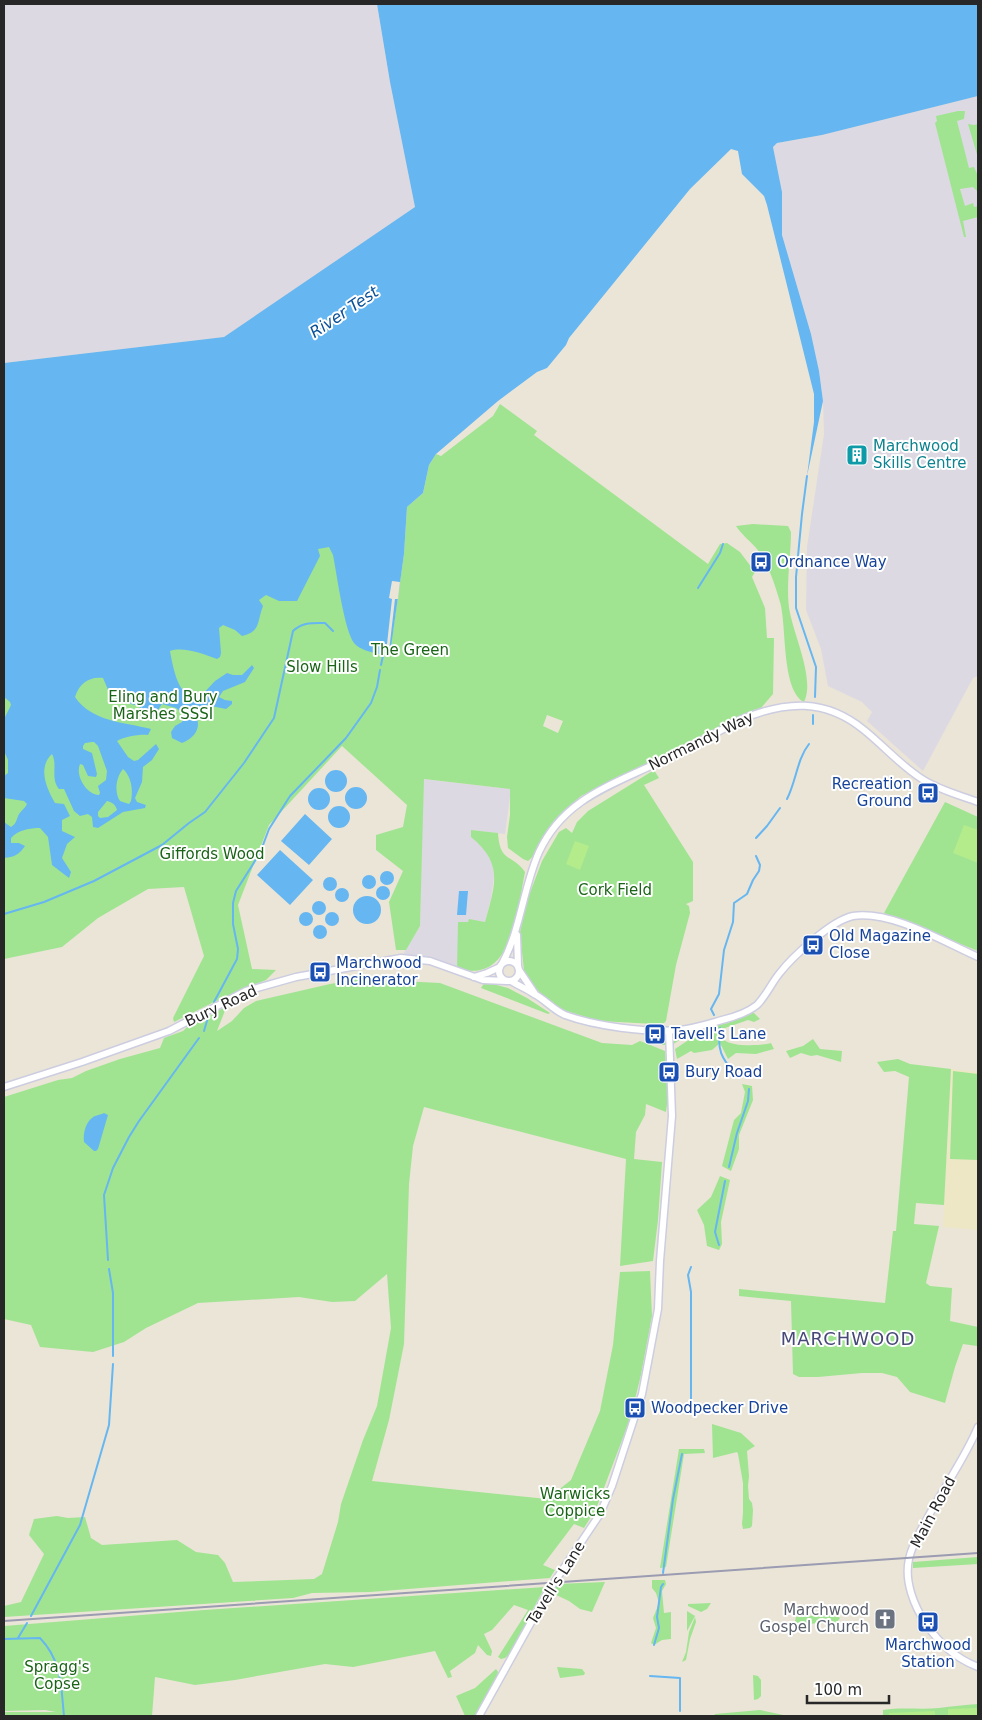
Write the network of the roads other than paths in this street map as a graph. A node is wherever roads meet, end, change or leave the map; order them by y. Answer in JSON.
{"nodes":[{"id":1,"x":978,"y":802,"type":"edge"},
{"id":2,"x":516,"y":931,"type":"junction"},
{"id":3,"x":978,"y":957,"type":"edge"},
{"id":4,"x":501,"y":965,"type":"junction"},
{"id":5,"x":518,"y":968,"type":"junction"},
{"id":6,"x":474,"y":978,"type":"junction"},
{"id":7,"x":509,"y":981,"type":"junction"},
{"id":8,"x":536,"y":994,"type":"junction"},
{"id":9,"x":669,"y":1031,"type":"junction"},
{"id":10,"x":4,"y":1087,"type":"edge"},
{"id":11,"x":978,"y":1427,"type":"edge"},
{"id":12,"x":978,"y":1667,"type":"edge"},
{"id":13,"x":479,"y":1716,"type":"edge"}],
"edges":[{"from":1,"to":2,"type":"street","name":"Normandy Way"},
{"from":2,"to":4,"type":"street","name":"Normandy Way"},
{"from":2,"to":5,"type":"street","name":"Normandy Way"},
{"from":3,"to":9,"type":"street"},
{"from":4,"to":5,"type":"street"},
{"from":4,"to":6,"type":"street"},
{"from":4,"to":7,"type":"street"},
{"from":5,"to":7,"type":"street"},
{"from":5,"to":8,"type":"street"},
{"from":6,"to":7,"type":"street","name":"Bury Road"},
{"from":6,"to":10,"type":"street","name":"Bury Road"},
{"from":7,"to":8,"type":"street"},
{"from":8,"to":9,"type":"street"},
{"from":9,"to":13,"type":"street","name":"Tavell's Lane"},
{"from":11,"to":12,"type":"street","name":"Main Road"}]}
